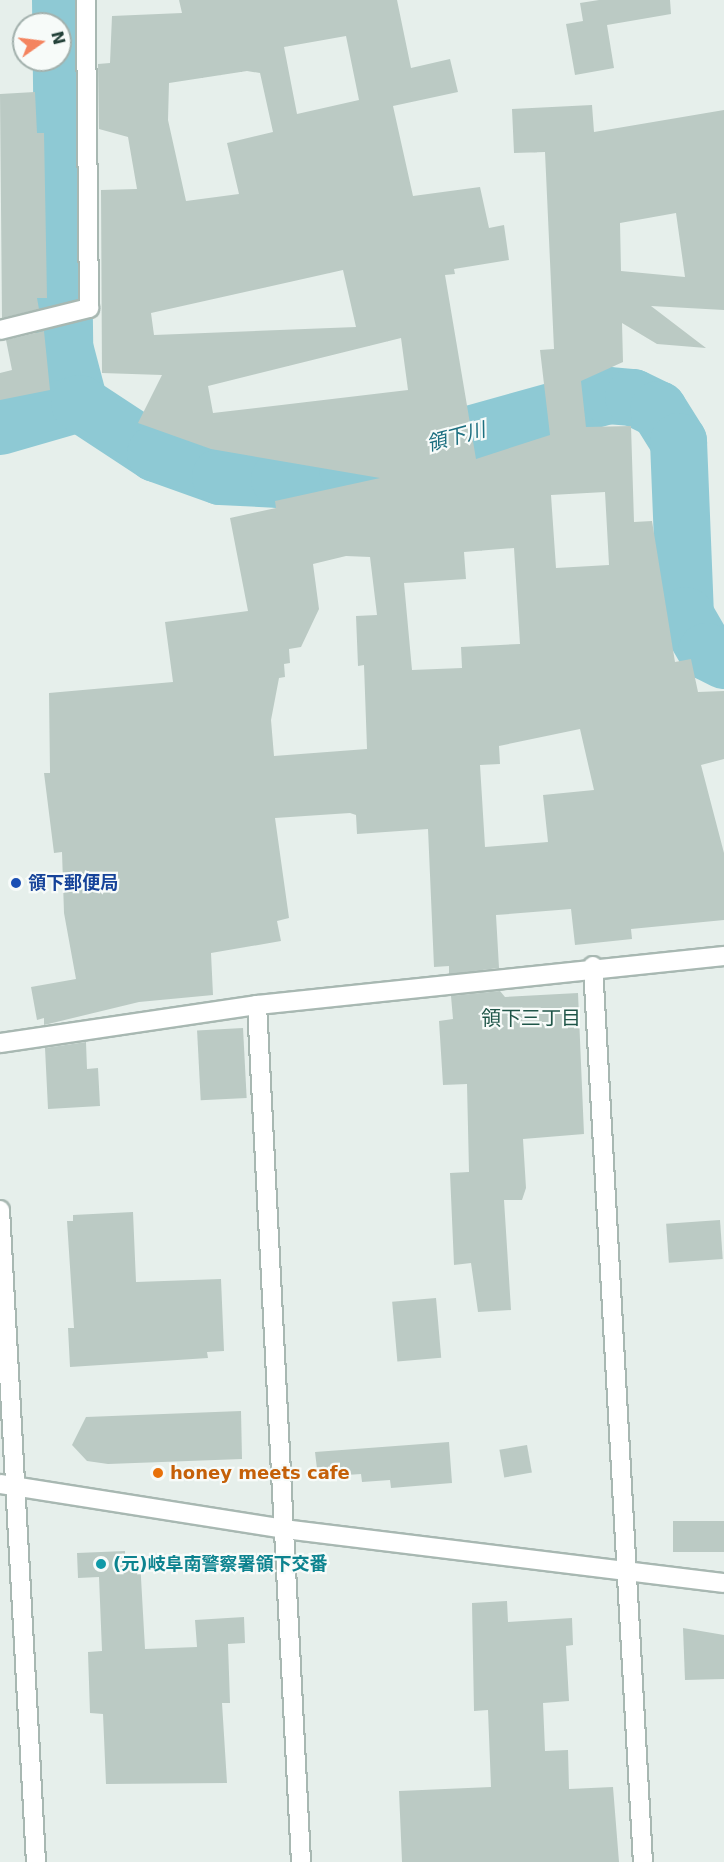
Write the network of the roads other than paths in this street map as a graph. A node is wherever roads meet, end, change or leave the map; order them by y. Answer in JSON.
{"nodes":[{"id":1,"x":86,"y":0,"type":"edge"},
{"id":2,"x":0,"y":330,"type":"edge"},
{"id":3,"x":724,"y":956,"type":"edge"},
{"id":4,"x":593,"y":966,"type":"junction"},
{"id":5,"x":257,"y":1005,"type":"junction"},
{"id":6,"x":0,"y":1043,"type":"edge"},
{"id":7,"x":0,"y":1210,"type":"edge"},
{"id":8,"x":0,"y":1484,"type":"edge"},
{"id":9,"x":19,"y":1486,"type":"junction"},
{"id":10,"x":284,"y":1529,"type":"junction"},
{"id":11,"x":630,"y":1570,"type":"junction"},
{"id":12,"x":724,"y":1583,"type":"edge"},
{"id":13,"x":36,"y":1862,"type":"edge"},
{"id":14,"x":301,"y":1862,"type":"edge"},
{"id":15,"x":643,"y":1862,"type":"edge"}],
"edges":[{"from":1,"to":2,"type":"street"},
{"from":3,"to":4,"type":"street"},
{"from":4,"to":5,"type":"street"},
{"from":4,"to":11,"type":"street"},
{"from":5,"to":6,"type":"street"},
{"from":5,"to":10,"type":"street"},
{"from":7,"to":9,"type":"street"},
{"from":8,"to":9,"type":"street"},
{"from":9,"to":10,"type":"street"},
{"from":9,"to":13,"type":"street"},
{"from":10,"to":11,"type":"street"},
{"from":10,"to":14,"type":"street"},
{"from":11,"to":12,"type":"street"},
{"from":11,"to":15,"type":"street"}]}
